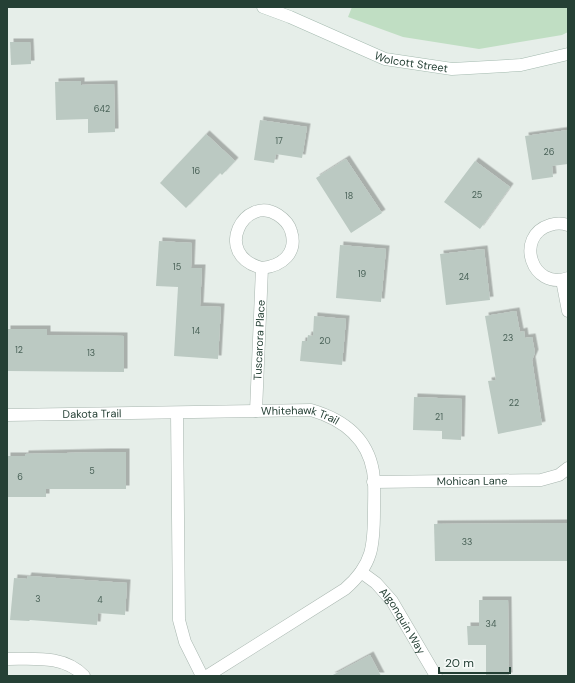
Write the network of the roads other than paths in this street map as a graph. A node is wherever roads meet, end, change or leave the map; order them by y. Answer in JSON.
{"nodes":[{"id":1,"x":263,"y":7,"type":"edge"},
{"id":2,"x":568,"y":54,"type":"edge"},
{"id":3,"x":568,"y":225,"type":"edge"},
{"id":4,"x":262,"y":268,"type":"junction"},
{"id":5,"x":565,"y":279,"type":"edge"},
{"id":6,"x":568,"y":311,"type":"edge"},
{"id":7,"x":256,"y":411,"type":"junction"},
{"id":8,"x":177,"y":413,"type":"junction"},
{"id":9,"x":7,"y":416,"type":"edge"},
{"id":10,"x":568,"y":468,"type":"edge"},
{"id":11,"x":374,"y":482,"type":"junction"},
{"id":12,"x":361,"y":572,"type":"junction"},
{"id":13,"x":7,"y":659,"type":"edge"},
{"id":14,"x":84,"y":676,"type":"edge"},
{"id":15,"x":202,"y":676,"type":"edge"},
{"id":16,"x":207,"y":676,"type":"edge"},
{"id":17,"x":436,"y":676,"type":"edge"}],
"edges":[{"from":1,"to":2,"type":"street","name":"Wolcott Street"},
{"from":3,"to":5,"type":"street"},
{"from":4,"to":4,"type":"street"},
{"from":4,"to":7,"type":"street","name":"Tuscarora Place"},
{"from":5,"to":6,"type":"street"},
{"from":7,"to":8,"type":"street","name":"Whitehawk Trail"},
{"from":7,"to":11,"type":"street","name":"Whitehawk Trail"},
{"from":8,"to":9,"type":"street","name":"Dakota Trail"},
{"from":8,"to":15,"type":"street"},
{"from":10,"to":11,"type":"street","name":"Mohican Lane"},
{"from":11,"to":12,"type":"street","name":"Whitehawk Trail"},
{"from":12,"to":16,"type":"street","name":"Whitehawk Trail"},
{"from":12,"to":17,"type":"street","name":"Algonquin Way"},
{"from":13,"to":14,"type":"street"}]}
